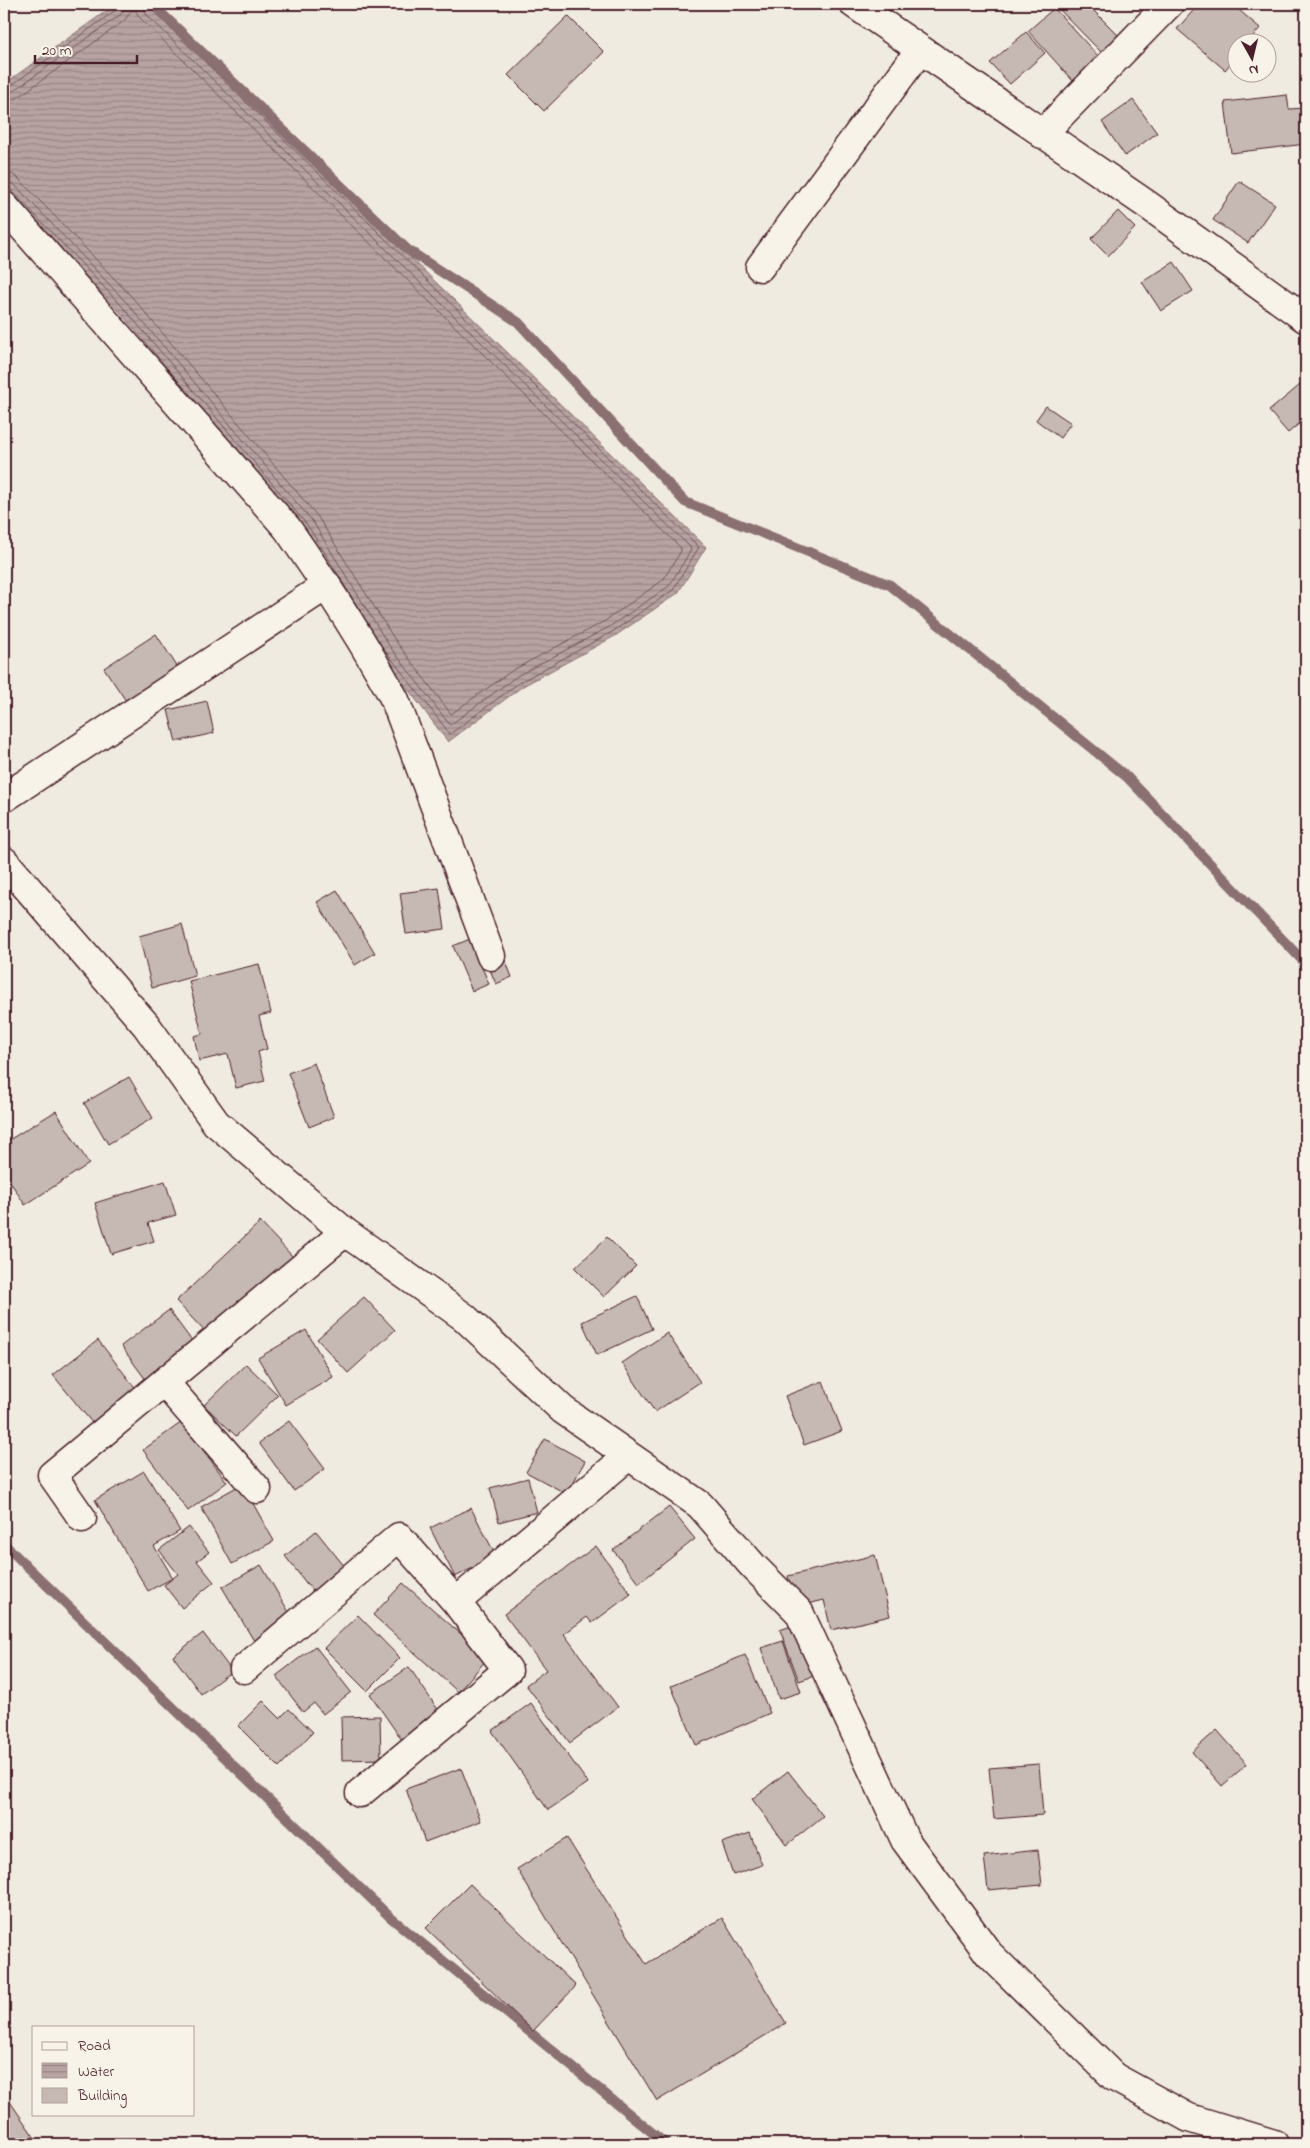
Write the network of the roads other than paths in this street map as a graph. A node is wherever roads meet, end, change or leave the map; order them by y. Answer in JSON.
{"nodes":[{"id":1,"x":854,"y":4,"type":"edge"},
{"id":2,"x":1169,"y":4,"type":"edge"},
{"id":3,"x":920,"y":50,"type":"junction"},
{"id":4,"x":1042,"y":134,"type":"junction"},
{"id":5,"x":4,"y":206,"type":"edge"},
{"id":6,"x":760,"y":268,"type":"dead end"},
{"id":7,"x":1306,"y":318,"type":"edge"},
{"id":8,"x":327,"y":585,"type":"junction"},
{"id":9,"x":4,"y":798,"type":"edge"},
{"id":10,"x":4,"y":861,"type":"edge"},
{"id":11,"x":491,"y":956,"type":"dead end"},
{"id":12,"x":345,"y":1232,"type":"junction"},
{"id":13,"x":164,"y":1382,"type":"junction"},
{"id":14,"x":628,"y":1456,"type":"junction"},
{"id":15,"x":256,"y":1488,"type":"dead end"},
{"id":16,"x":82,"y":1518,"type":"dead end"},
{"id":17,"x":456,"y":1602,"type":"junction"},
{"id":18,"x":244,"y":1669,"type":"dead end"},
{"id":19,"x":360,"y":1793,"type":"dead end"},
{"id":20,"x":1274,"y":2144,"type":"edge"}],
"edges":[{"from":1,"to":3,"type":"street"},
{"from":2,"to":4,"type":"street"},
{"from":3,"to":4,"type":"street"},
{"from":3,"to":6,"type":"street"},
{"from":4,"to":7,"type":"street"},
{"from":5,"to":8,"type":"street"},
{"from":8,"to":9,"type":"street"},
{"from":8,"to":11,"type":"street"},
{"from":10,"to":12,"type":"street"},
{"from":12,"to":13,"type":"street"},
{"from":12,"to":14,"type":"street"},
{"from":13,"to":15,"type":"street"},
{"from":13,"to":16,"type":"street"},
{"from":14,"to":17,"type":"street"},
{"from":14,"to":20,"type":"street"},
{"from":17,"to":18,"type":"street"},
{"from":17,"to":19,"type":"street"}]}
